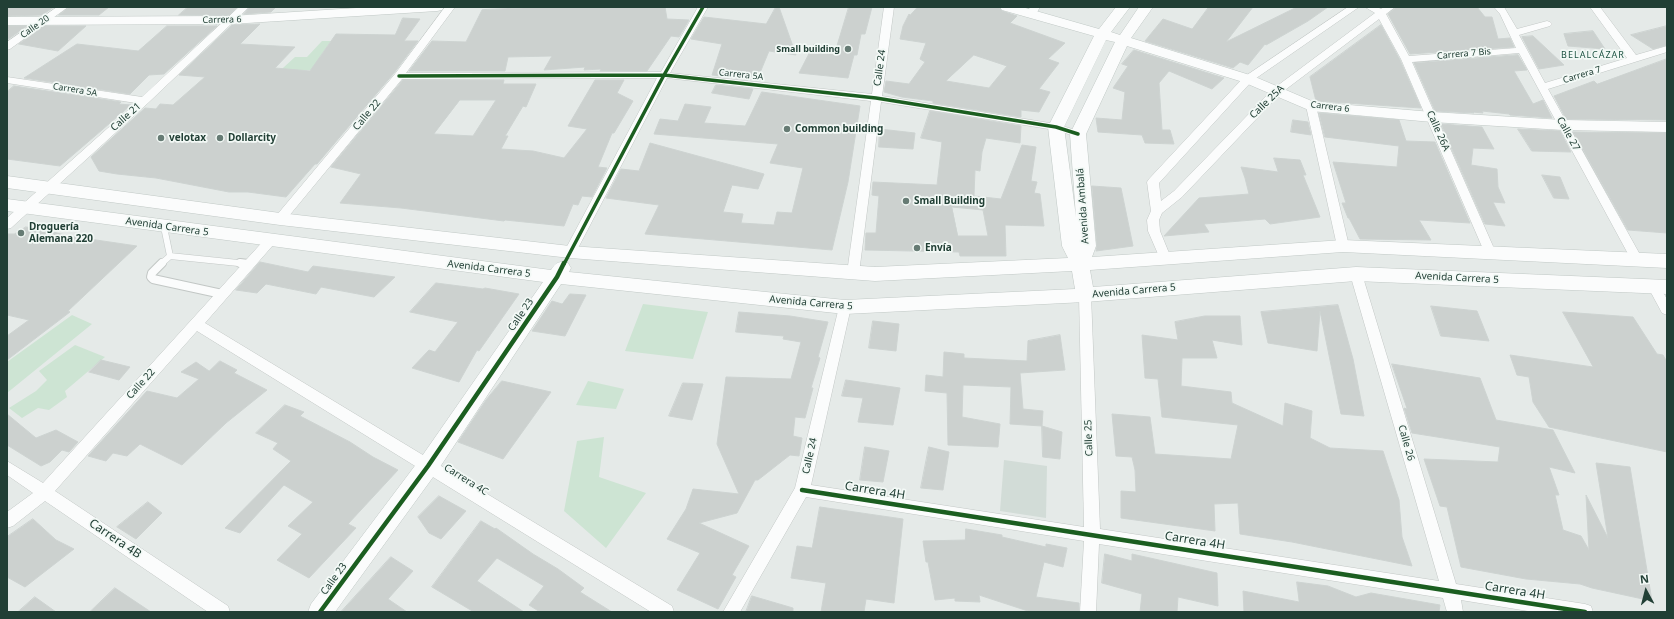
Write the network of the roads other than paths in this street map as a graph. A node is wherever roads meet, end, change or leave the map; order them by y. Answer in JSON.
{"nodes":[{"id":1,"x":64,"y":7,"type":"edge"},
{"id":2,"x":244,"y":7,"type":"edge"},
{"id":3,"x":437,"y":7,"type":"edge"},
{"id":4,"x":450,"y":7,"type":"edge"},
{"id":5,"x":703,"y":7,"type":"edge"},
{"id":6,"x":889,"y":7,"type":"edge"},
{"id":7,"x":1007,"y":7,"type":"edge"},
{"id":8,"x":1123,"y":7,"type":"edge"},
{"id":9,"x":1146,"y":7,"type":"edge"},
{"id":10,"x":1354,"y":7,"type":"edge"},
{"id":11,"x":1370,"y":7,"type":"edge"},
{"id":12,"x":1499,"y":7,"type":"edge"},
{"id":13,"x":1597,"y":7,"type":"edge"},
{"id":14,"x":1385,"y":10,"type":"edge"},
{"id":15,"x":1033,"y":11,"type":"edge"},
{"id":16,"x":231,"y":20,"type":"junction"},
{"id":17,"x":7,"y":21,"type":"edge"},
{"id":18,"x":43,"y":21,"type":"junction"},
{"id":19,"x":1546,"y":24,"type":"dead end"},
{"id":20,"x":1102,"y":34,"type":"junction"},
{"id":21,"x":1514,"y":34,"type":"junction"},
{"id":22,"x":1123,"y":40,"type":"junction"},
{"id":23,"x":7,"y":47,"type":"edge"},
{"id":24,"x":1667,"y":49,"type":"edge"},
{"id":25,"x":1522,"y":50,"type":"junction"},
{"id":26,"x":1406,"y":59,"type":"junction"},
{"id":27,"x":1634,"y":60,"type":"junction"},
{"id":28,"x":664,"y":75,"type":"junction"},
{"id":29,"x":399,"y":76,"type":"junction"},
{"id":30,"x":1248,"y":79,"type":"junction"},
{"id":31,"x":7,"y":80,"type":"edge"},
{"id":32,"x":1543,"y":87,"type":"junction"},
{"id":33,"x":1277,"y":91,"type":"junction"},
{"id":34,"x":876,"y":98,"type":"junction"},
{"id":35,"x":144,"y":101,"type":"junction"},
{"id":36,"x":1311,"y":106,"type":"junction"},
{"id":37,"x":1432,"y":117,"type":"junction"},
{"id":38,"x":1564,"y":125,"type":"junction"},
{"id":39,"x":1056,"y":127,"type":"junction"},
{"id":40,"x":1667,"y":127,"type":"edge"},
{"id":41,"x":1078,"y":134,"type":"junction"},
{"id":42,"x":7,"y":182,"type":"edge"},
{"id":43,"x":49,"y":188,"type":"junction"},
{"id":44,"x":7,"y":205,"type":"edge"},
{"id":45,"x":25,"y":208,"type":"junction"},
{"id":46,"x":1157,"y":211,"type":"junction"},
{"id":47,"x":280,"y":219,"type":"junction"},
{"id":48,"x":7,"y":225,"type":"edge"},
{"id":49,"x":164,"y":227,"type":"junction"},
{"id":50,"x":270,"y":241,"type":"junction"},
{"id":51,"x":1343,"y":246,"type":"junction"},
{"id":52,"x":570,"y":252,"type":"junction"},
{"id":53,"x":1490,"y":253,"type":"junction"},
{"id":54,"x":170,"y":256,"type":"junction"},
{"id":55,"x":1165,"y":258,"type":"junction"},
{"id":56,"x":1637,"y":260,"type":"junction"},
{"id":57,"x":1667,"y":261,"type":"edge"},
{"id":58,"x":248,"y":264,"type":"junction"},
{"id":59,"x":1080,"y":264,"type":"junction"},
{"id":60,"x":853,"y":273,"type":"junction"},
{"id":61,"x":1356,"y":274,"type":"junction"},
{"id":62,"x":557,"y":278,"type":"junction"},
{"id":63,"x":1661,"y":287,"type":"edge"},
{"id":64,"x":222,"y":294,"type":"junction"},
{"id":65,"x":1085,"y":295,"type":"junction"},
{"id":66,"x":846,"y":307,"type":"junction"},
{"id":67,"x":1667,"y":310,"type":"edge"},
{"id":68,"x":195,"y":323,"type":"junction"},
{"id":69,"x":428,"y":466,"type":"junction"},
{"id":70,"x":7,"y":467,"type":"edge"},
{"id":71,"x":802,"y":490,"type":"junction"},
{"id":72,"x":45,"y":492,"type":"junction"},
{"id":73,"x":7,"y":521,"type":"edge"},
{"id":74,"x":1092,"y":535,"type":"junction"},
{"id":75,"x":1450,"y":591,"type":"junction"},
{"id":76,"x":222,"y":612,"type":"edge"},
{"id":77,"x":320,"y":612,"type":"edge"},
{"id":78,"x":666,"y":612,"type":"edge"},
{"id":79,"x":731,"y":612,"type":"edge"},
{"id":80,"x":1088,"y":612,"type":"edge"},
{"id":81,"x":1455,"y":612,"type":"edge"},
{"id":82,"x":1585,"y":612,"type":"edge"}],
"edges":[{"from":1,"to":18,"type":"street","name":"Calle 20"},
{"from":2,"to":16,"type":"street","name":"Calle 21"},
{"from":3,"to":16,"type":"main road","name":"Carrera 6"},
{"from":4,"to":29,"type":"street","name":"Calle 22"},
{"from":5,"to":28,"type":"street","name":"Calle 23"},
{"from":6,"to":34,"type":"street","name":"Calle 24"},
{"from":7,"to":15,"type":"main road","name":"Carrera 6"},
{"from":8,"to":20,"type":"main road"},
{"from":9,"to":22,"type":"main road","name":"Avenida Ambalá"},
{"from":10,"to":30,"type":"street"},
{"from":11,"to":14,"type":"street"},
{"from":12,"to":21,"type":"street","name":"Calle 27"},
{"from":13,"to":27,"type":"street"},
{"from":14,"to":26,"type":"street","name":"Calle 26A"},
{"from":14,"to":33,"type":"street","name":"Calle 25A"},
{"from":15,"to":20,"type":"main road","name":"Carrera 6"},
{"from":16,"to":18,"type":"main road","name":"Carrera 6"},
{"from":16,"to":35,"type":"street","name":"Calle 21"},
{"from":17,"to":18,"type":"main road","name":"Carrera 6"},
{"from":18,"to":23,"type":"street","name":"Calle 20"},
{"from":19,"to":21,"type":"street"},
{"from":20,"to":22,"type":"main road","name":"Carrera 6"},
{"from":20,"to":39,"type":"main road"},
{"from":21,"to":25,"type":"street","name":"Calle 27"},
{"from":22,"to":30,"type":"main road","name":"Carrera 6"},
{"from":22,"to":41,"type":"main road","name":"Avenida Ambalá"},
{"from":24,"to":27,"type":"street","name":"Carrera 7"},
{"from":25,"to":26,"type":"street","name":"Carrera 7 Bis"},
{"from":25,"to":32,"type":"street","name":"Calle 27"},
{"from":26,"to":37,"type":"street","name":"Calle 26A"},
{"from":27,"to":32,"type":"street","name":"Carrera 7"},
{"from":28,"to":29,"type":"street","name":"Carrera 5A"},
{"from":28,"to":34,"type":"street","name":"Carrera 5A"},
{"from":28,"to":52,"type":"street","name":"Calle 23"},
{"from":29,"to":47,"type":"street","name":"Calle 22"},
{"from":30,"to":33,"type":"main road","name":"Carrera 6"},
{"from":30,"to":46,"type":"street"},
{"from":31,"to":35,"type":"street","name":"Carrera 5A"},
{"from":32,"to":38,"type":"street","name":"Calle 27"},
{"from":33,"to":36,"type":"main road","name":"Carrera 6"},
{"from":33,"to":46,"type":"street","name":"Calle 25A"},
{"from":34,"to":39,"type":"street","name":"Carrera 5A"},
{"from":34,"to":60,"type":"street","name":"Calle 24"},
{"from":35,"to":43,"type":"street","name":"Calle 21"},
{"from":36,"to":37,"type":"main road","name":"Carrera 6"},
{"from":36,"to":51,"type":"street"},
{"from":37,"to":38,"type":"main road","name":"Carrera 6"},
{"from":37,"to":53,"type":"street","name":"Calle 26A"},
{"from":38,"to":40,"type":"main road","name":"Carrera 6"},
{"from":38,"to":56,"type":"street","name":"Calle 27"},
{"from":39,"to":41,"type":"street","name":"Carrera 5A"},
{"from":39,"to":59,"type":"main road","name":"Avenida Ambalá"},
{"from":41,"to":59,"type":"main road","name":"Avenida Ambalá"},
{"from":42,"to":43,"type":"main road"},
{"from":43,"to":45,"type":"street","name":"Calle 21"},
{"from":43,"to":47,"type":"main road"},
{"from":44,"to":45,"type":"main road","name":"Avenida Carrera 5"},
{"from":45,"to":48,"type":"street","name":"Calle 21"},
{"from":45,"to":49,"type":"main road","name":"Avenida Carrera 5"},
{"from":46,"to":55,"type":"street"},
{"from":47,"to":52,"type":"main road"},
{"from":49,"to":50,"type":"main road","name":"Avenida Carrera 5"},
{"from":49,"to":54,"type":"lane"},
{"from":50,"to":58,"type":"street","name":"Calle 22"},
{"from":50,"to":62,"type":"main road","name":"Avenida Carrera 5"},
{"from":51,"to":53,"type":"main road"},
{"from":51,"to":55,"type":"main road"},
{"from":52,"to":60,"type":"main road"},
{"from":52,"to":62,"type":"main road","name":"Calle 23"},
{"from":53,"to":56,"type":"main road"},
{"from":54,"to":58,"type":"lane"},
{"from":54,"to":64,"type":"lane"},
{"from":55,"to":59,"type":"main road"},
{"from":56,"to":57,"type":"main road"},
{"from":58,"to":64,"type":"street","name":"Calle 22"},
{"from":59,"to":60,"type":"main road"},
{"from":59,"to":65,"type":"main road","name":"Calle 25"},
{"from":61,"to":63,"type":"main road","name":"Avenida Carrera 5"},
{"from":61,"to":65,"type":"main road","name":"Avenida Carrera 5"},
{"from":61,"to":75,"type":"street","name":"Calle 26"},
{"from":62,"to":66,"type":"main road","name":"Avenida Carrera 5"},
{"from":62,"to":69,"type":"main road","name":"Calle 23"},
{"from":63,"to":67,"type":"street"},
{"from":64,"to":68,"type":"street","name":"Calle 22"},
{"from":65,"to":66,"type":"main road","name":"Avenida Carrera 5"},
{"from":65,"to":74,"type":"street","name":"Calle 25"},
{"from":66,"to":71,"type":"street","name":"Calle 24"},
{"from":68,"to":69,"type":"street","name":"Carrera 4C"},
{"from":68,"to":72,"type":"street","name":"Calle 22"},
{"from":69,"to":77,"type":"main road","name":"Calle 23"},
{"from":69,"to":78,"type":"street","name":"Carrera 4C"},
{"from":70,"to":72,"type":"street","name":"Carrera 4B"},
{"from":71,"to":74,"type":"street","name":"Carrera 4H"},
{"from":71,"to":79,"type":"street","name":"Calle 24"},
{"from":72,"to":73,"type":"street","name":"Calle 22"},
{"from":72,"to":76,"type":"street","name":"Carrera 4B"},
{"from":74,"to":75,"type":"street","name":"Carrera 4H"},
{"from":74,"to":80,"type":"street","name":"Calle 25"},
{"from":75,"to":81,"type":"street","name":"Calle 26"},
{"from":75,"to":82,"type":"street","name":"Carrera 4H"}]}
